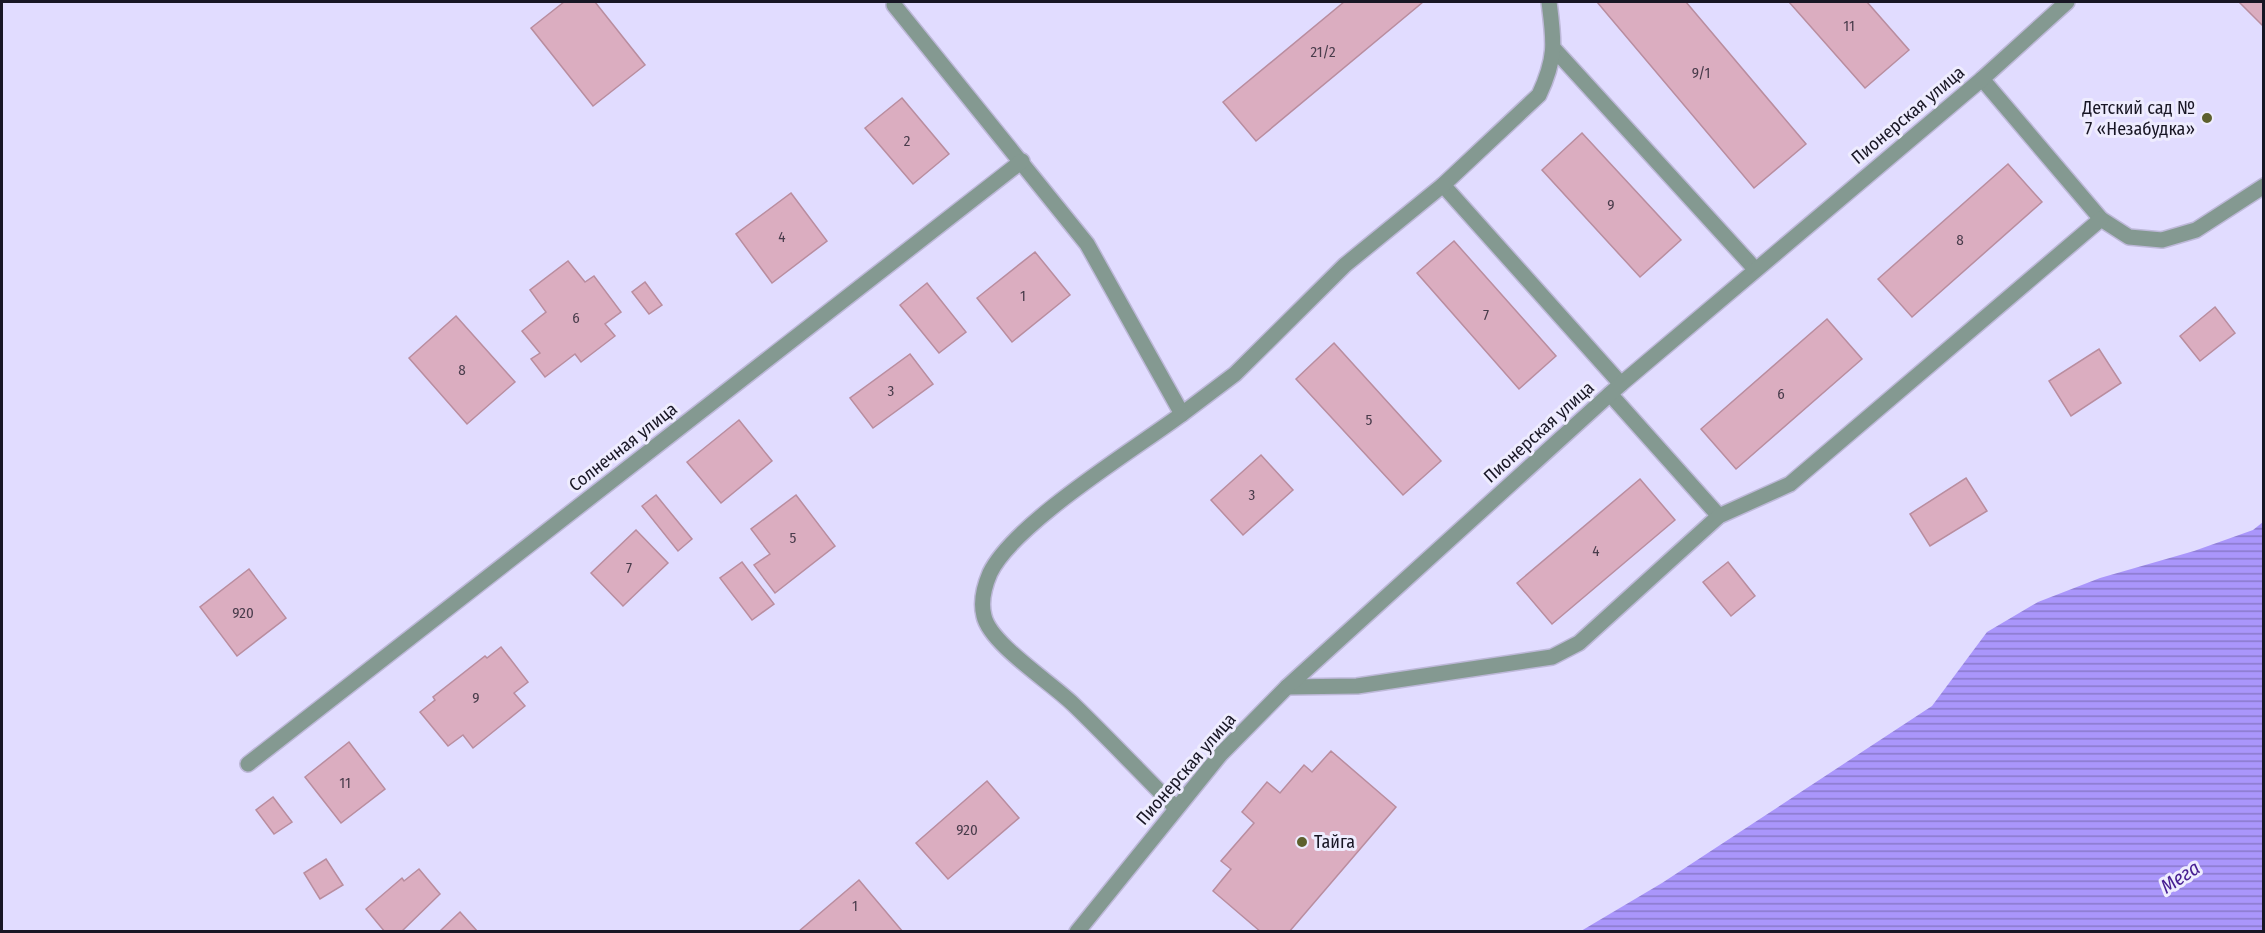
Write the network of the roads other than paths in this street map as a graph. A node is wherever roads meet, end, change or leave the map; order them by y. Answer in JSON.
{"nodes":[{"id":1,"x":1549,"y":2,"type":"edge"},
{"id":2,"x":2067,"y":2,"type":"edge"},
{"id":3,"x":893,"y":3,"type":"edge"},
{"id":4,"x":1555,"y":50,"type":"junction"},
{"id":5,"x":1982,"y":79,"type":"junction"},
{"id":6,"x":1022,"y":161,"type":"junction"},
{"id":7,"x":1443,"y":185,"type":"junction"},
{"id":8,"x":2264,"y":186,"type":"edge"},
{"id":9,"x":2101,"y":219,"type":"junction"},
{"id":10,"x":1755,"y":269,"type":"junction"},
{"id":11,"x":1615,"y":389,"type":"junction"},
{"id":12,"x":1182,"y":414,"type":"junction"},
{"id":13,"x":1719,"y":516,"type":"junction"},
{"id":14,"x":1287,"y":687,"type":"junction"},
{"id":15,"x":248,"y":764,"type":"dead end"},
{"id":16,"x":1176,"y":808,"type":"junction"},
{"id":17,"x":1077,"y":932,"type":"edge"}],
"edges":[{"from":1,"to":4,"type":"street"},
{"from":2,"to":5,"type":"street","name":"Пионерская улица"},
{"from":3,"to":6,"type":"street"},
{"from":4,"to":7,"type":"street"},
{"from":4,"to":10,"type":"street"},
{"from":5,"to":9,"type":"street"},
{"from":5,"to":10,"type":"street","name":"Пионерская улица"},
{"from":6,"to":12,"type":"street"},
{"from":6,"to":15,"type":"street","name":"Солнечная улица"},
{"from":7,"to":11,"type":"street"},
{"from":7,"to":12,"type":"street"},
{"from":8,"to":9,"type":"street"},
{"from":9,"to":13,"type":"street"},
{"from":10,"to":11,"type":"street","name":"Пионерская улица"},
{"from":11,"to":13,"type":"street"},
{"from":11,"to":14,"type":"street","name":"Пионерская улица"},
{"from":12,"to":16,"type":"street"},
{"from":13,"to":14,"type":"street"},
{"from":14,"to":16,"type":"street","name":"Пионерская улица"},
{"from":16,"to":17,"type":"street","name":"Пионерская улица"}]}
